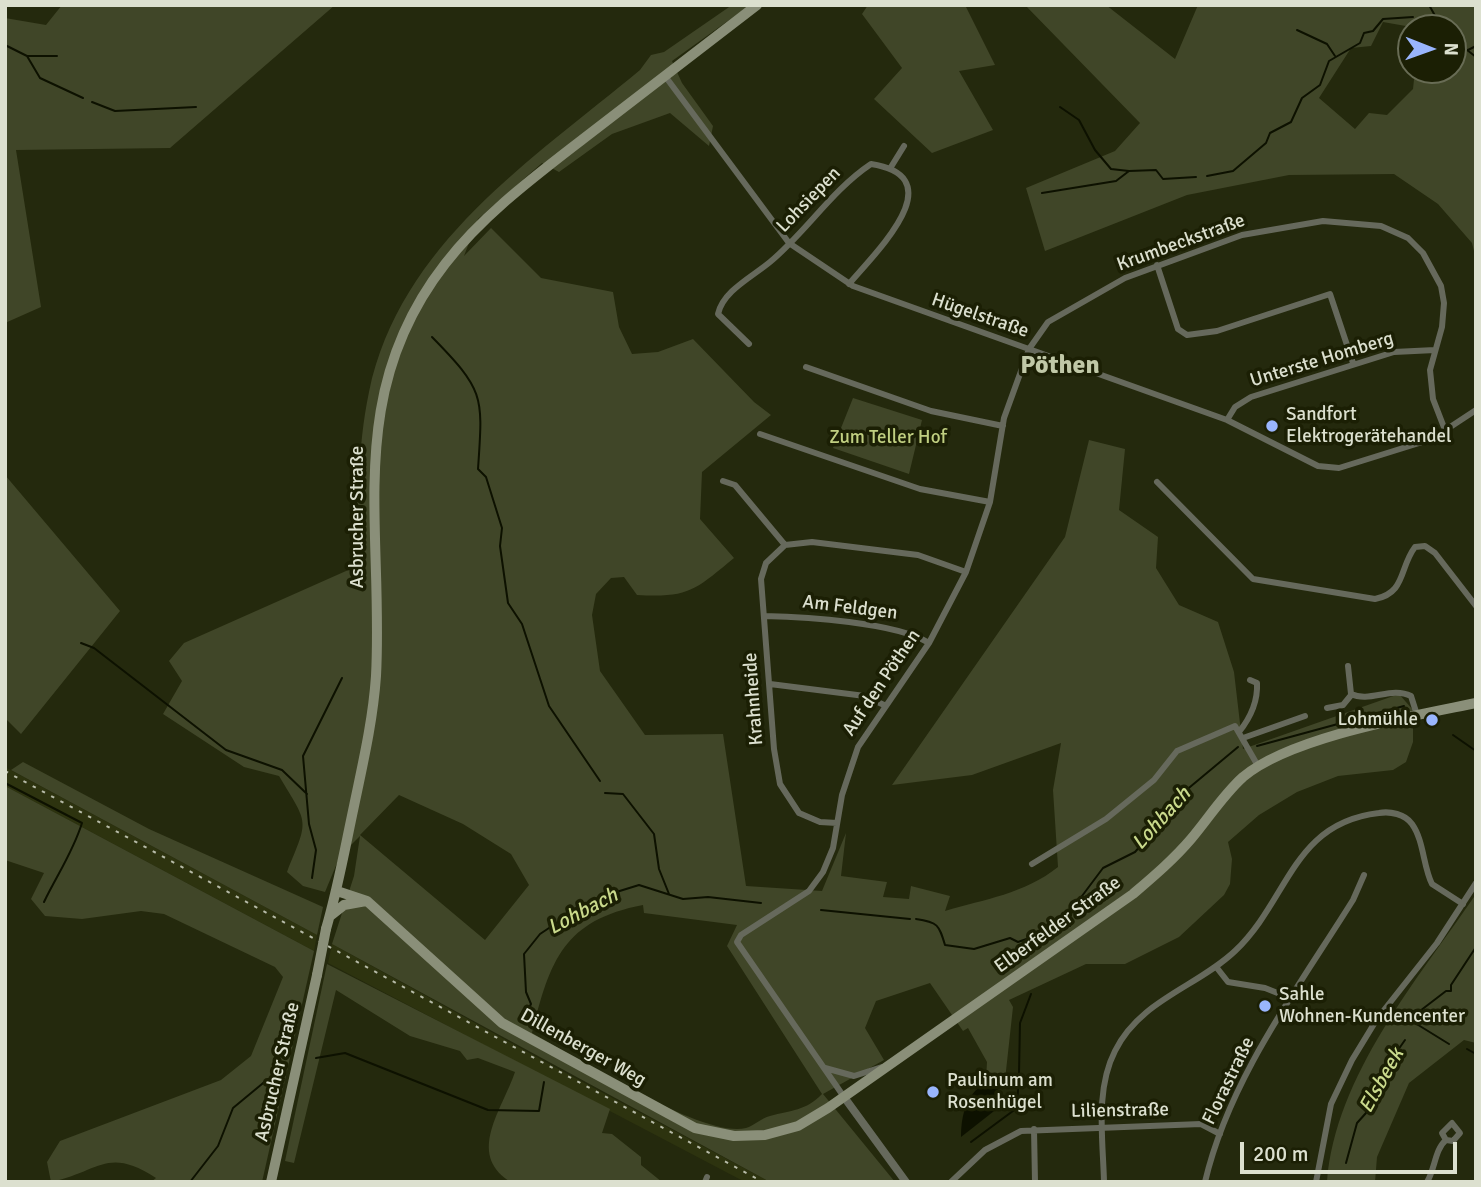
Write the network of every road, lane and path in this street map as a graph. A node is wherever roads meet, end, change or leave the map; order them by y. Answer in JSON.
{"nodes":[{"id":1,"x":757,"y":5,"type":"edge"},
{"id":2,"x":665,"y":76,"type":"junction"},
{"id":3,"x":904,"y":146,"type":"dead end"},
{"id":4,"x":891,"y":167,"type":"junction"},
{"id":5,"x":789,"y":243,"type":"junction"},
{"id":6,"x":1157,"y":265,"type":"junction"},
{"id":7,"x":849,"y":284,"type":"junction"},
{"id":8,"x":749,"y":344,"type":"dead end"},
{"id":9,"x":1029,"y":349,"type":"junction"},
{"id":10,"x":1435,"y":350,"type":"junction"},
{"id":11,"x":1353,"y":363,"type":"junction"},
{"id":12,"x":806,"y":367,"type":"dead end"},
{"id":13,"x":1476,"y":411,"type":"edge"},
{"id":14,"x":1227,"y":420,"type":"junction"},
{"id":15,"x":1003,"y":426,"type":"junction"},
{"id":16,"x":1446,"y":430,"type":"junction"},
{"id":17,"x":760,"y":434,"type":"dead end"},
{"id":18,"x":723,"y":481,"type":"dead end"},
{"id":19,"x":1157,"y":482,"type":"dead end"},
{"id":20,"x":990,"y":502,"type":"junction"},
{"id":21,"x":785,"y":545,"type":"junction"},
{"id":22,"x":966,"y":572,"type":"junction"},
{"id":23,"x":1476,"y":606,"type":"edge"},
{"id":24,"x":764,"y":616,"type":"junction"},
{"id":25,"x":929,"y":643,"type":"junction"},
{"id":26,"x":1348,"y":666,"type":"dead end"},
{"id":27,"x":1250,"y":680,"type":"dead end"},
{"id":28,"x":769,"y":684,"type":"junction"},
{"id":29,"x":1352,"y":694,"type":"junction"},
{"id":30,"x":1476,"y":703,"type":"edge"},
{"id":31,"x":884,"y":705,"type":"junction"},
{"id":32,"x":1327,"y":708,"type":"dead end"},
{"id":33,"x":1417,"y":715,"type":"junction"},
{"id":34,"x":1305,"y":716,"type":"dead end"},
{"id":35,"x":1241,"y":735,"type":"junction"},
{"id":36,"x":1258,"y":766,"type":"junction"},
{"id":37,"x":837,"y":823,"type":"junction"},
{"id":38,"x":1032,"y":864,"type":"dead end"},
{"id":39,"x":1364,"y":875,"type":"dead end"},
{"id":40,"x":1476,"y":883,"type":"edge"},
{"id":41,"x":337,"y":891,"type":"junction"},
{"id":42,"x":367,"y":901,"type":"junction"},
{"id":43,"x":1463,"y":904,"type":"junction"},
{"id":44,"x":330,"y":916,"type":"junction"},
{"id":45,"x":1217,"y":968,"type":"junction"},
{"id":46,"x":1290,"y":998,"type":"junction"},
{"id":47,"x":892,"y":1064,"type":"junction"},
{"id":48,"x":823,"y":1067,"type":"junction"},
{"id":49,"x":844,"y":1097,"type":"junction"},
{"id":50,"x":1103,"y":1127,"type":"junction"},
{"id":51,"x":1034,"y":1129,"type":"junction"},
{"id":52,"x":1220,"y":1134,"type":"junction"},
{"id":53,"x":1446,"y":1140,"type":"dead end"},
{"id":54,"x":271,"y":1182,"type":"edge"},
{"id":55,"x":906,"y":1182,"type":"edge"},
{"id":56,"x":951,"y":1182,"type":"edge"},
{"id":57,"x":1035,"y":1182,"type":"edge"},
{"id":58,"x":1104,"y":1182,"type":"edge"},
{"id":59,"x":1205,"y":1182,"type":"edge"},
{"id":60,"x":1316,"y":1182,"type":"edge"},
{"id":61,"x":1427,"y":1182,"type":"edge"}],
"edges":[{"from":1,"to":2,"type":"main road","name":"Asbrucher Straße"},
{"from":2,"to":5,"type":"street","name":"Hügelstraße"},
{"from":2,"to":41,"type":"main road","name":"Asbrucher Straße"},
{"from":3,"to":4,"type":"street"},
{"from":4,"to":5,"type":"street","name":"Lohsiepen"},
{"from":4,"to":7,"type":"street"},
{"from":5,"to":7,"type":"street","name":"Hügelstraße"},
{"from":5,"to":8,"type":"street","name":"Lohsiepen"},
{"from":6,"to":9,"type":"street","name":"Krumbeckstraße"},
{"from":6,"to":10,"type":"street","name":"Krumbeckstraße"},
{"from":6,"to":11,"type":"street"},
{"from":7,"to":9,"type":"street","name":"Hügelstraße"},
{"from":9,"to":14,"type":"street","name":"Hügelstraße"},
{"from":9,"to":15,"type":"street","name":"Auf den Pöthen"},
{"from":10,"to":11,"type":"street","name":"Unterste Homberg"},
{"from":10,"to":16,"type":"street","name":"Krumbeckstraße"},
{"from":11,"to":14,"type":"street","name":"Unterste Homberg"},
{"from":12,"to":15,"type":"street"},
{"from":13,"to":16,"type":"street","name":"Hügelstraße"},
{"from":14,"to":16,"type":"street","name":"Hügelstraße"},
{"from":15,"to":20,"type":"street","name":"Auf den Pöthen"},
{"from":17,"to":20,"type":"street"},
{"from":18,"to":21,"type":"street"},
{"from":19,"to":23,"type":"street"},
{"from":20,"to":22,"type":"street","name":"Auf den Pöthen"},
{"from":21,"to":22,"type":"street"},
{"from":21,"to":24,"type":"street","name":"Krahnheide"},
{"from":22,"to":25,"type":"street","name":"Auf den Pöthen"},
{"from":24,"to":25,"type":"street","name":"Am Feldgen"},
{"from":24,"to":28,"type":"street","name":"Krahnheide"},
{"from":25,"to":31,"type":"street","name":"Auf den Pöthen"},
{"from":26,"to":29,"type":"street"},
{"from":27,"to":35,"type":"street"},
{"from":28,"to":31,"type":"street"},
{"from":28,"to":37,"type":"street","name":"Krahnheide"},
{"from":29,"to":32,"type":"street"},
{"from":29,"to":33,"type":"street"},
{"from":30,"to":33,"type":"main road","name":"Elberfelder Straße"},
{"from":31,"to":37,"type":"street","name":"Auf den Pöthen"},
{"from":33,"to":36,"type":"main road","name":"Elberfelder Straße"},
{"from":34,"to":35,"type":"street"},
{"from":35,"to":36,"type":"street"},
{"from":35,"to":38,"type":"street"},
{"from":36,"to":47,"type":"main road","name":"Elberfelder Straße"},
{"from":37,"to":48,"type":"street","name":"Auf den Pöthen"},
{"from":39,"to":46,"type":"street","name":"Florastraße"},
{"from":40,"to":43,"type":"street"},
{"from":41,"to":42,"type":"main road","name":"Dillenberger Weg"},
{"from":41,"to":44,"type":"main road","name":"Asbrucher Straße"},
{"from":42,"to":44,"type":"main road"},
{"from":42,"to":49,"type":"main road","name":"Dillenberger Weg"},
{"from":43,"to":45,"type":"street"},
{"from":43,"to":60,"type":"street"},
{"from":44,"to":54,"type":"main road","name":"Asbrucher Straße","bridge":true},
{"from":45,"to":46,"type":"street"},
{"from":45,"to":50,"type":"street"},
{"from":46,"to":52,"type":"street","name":"Florastraße"},
{"from":47,"to":48,"type":"street","name":"Elberfelder Straße"},
{"from":47,"to":49,"type":"main road","name":"Elberfelder Straße"},
{"from":48,"to":49,"type":"street","name":"Auf den Pöthen"},
{"from":49,"to":55,"type":"street"},
{"from":50,"to":51,"type":"street","name":"Lilienstraße"},
{"from":50,"to":52,"type":"street","name":"Lilienstraße"},
{"from":50,"to":58,"type":"street"},
{"from":51,"to":56,"type":"street","name":"Lilienstraße"},
{"from":51,"to":57,"type":"street"},
{"from":52,"to":59,"type":"street","name":"Florastraße"},
{"from":53,"to":61,"type":"street"}]}
